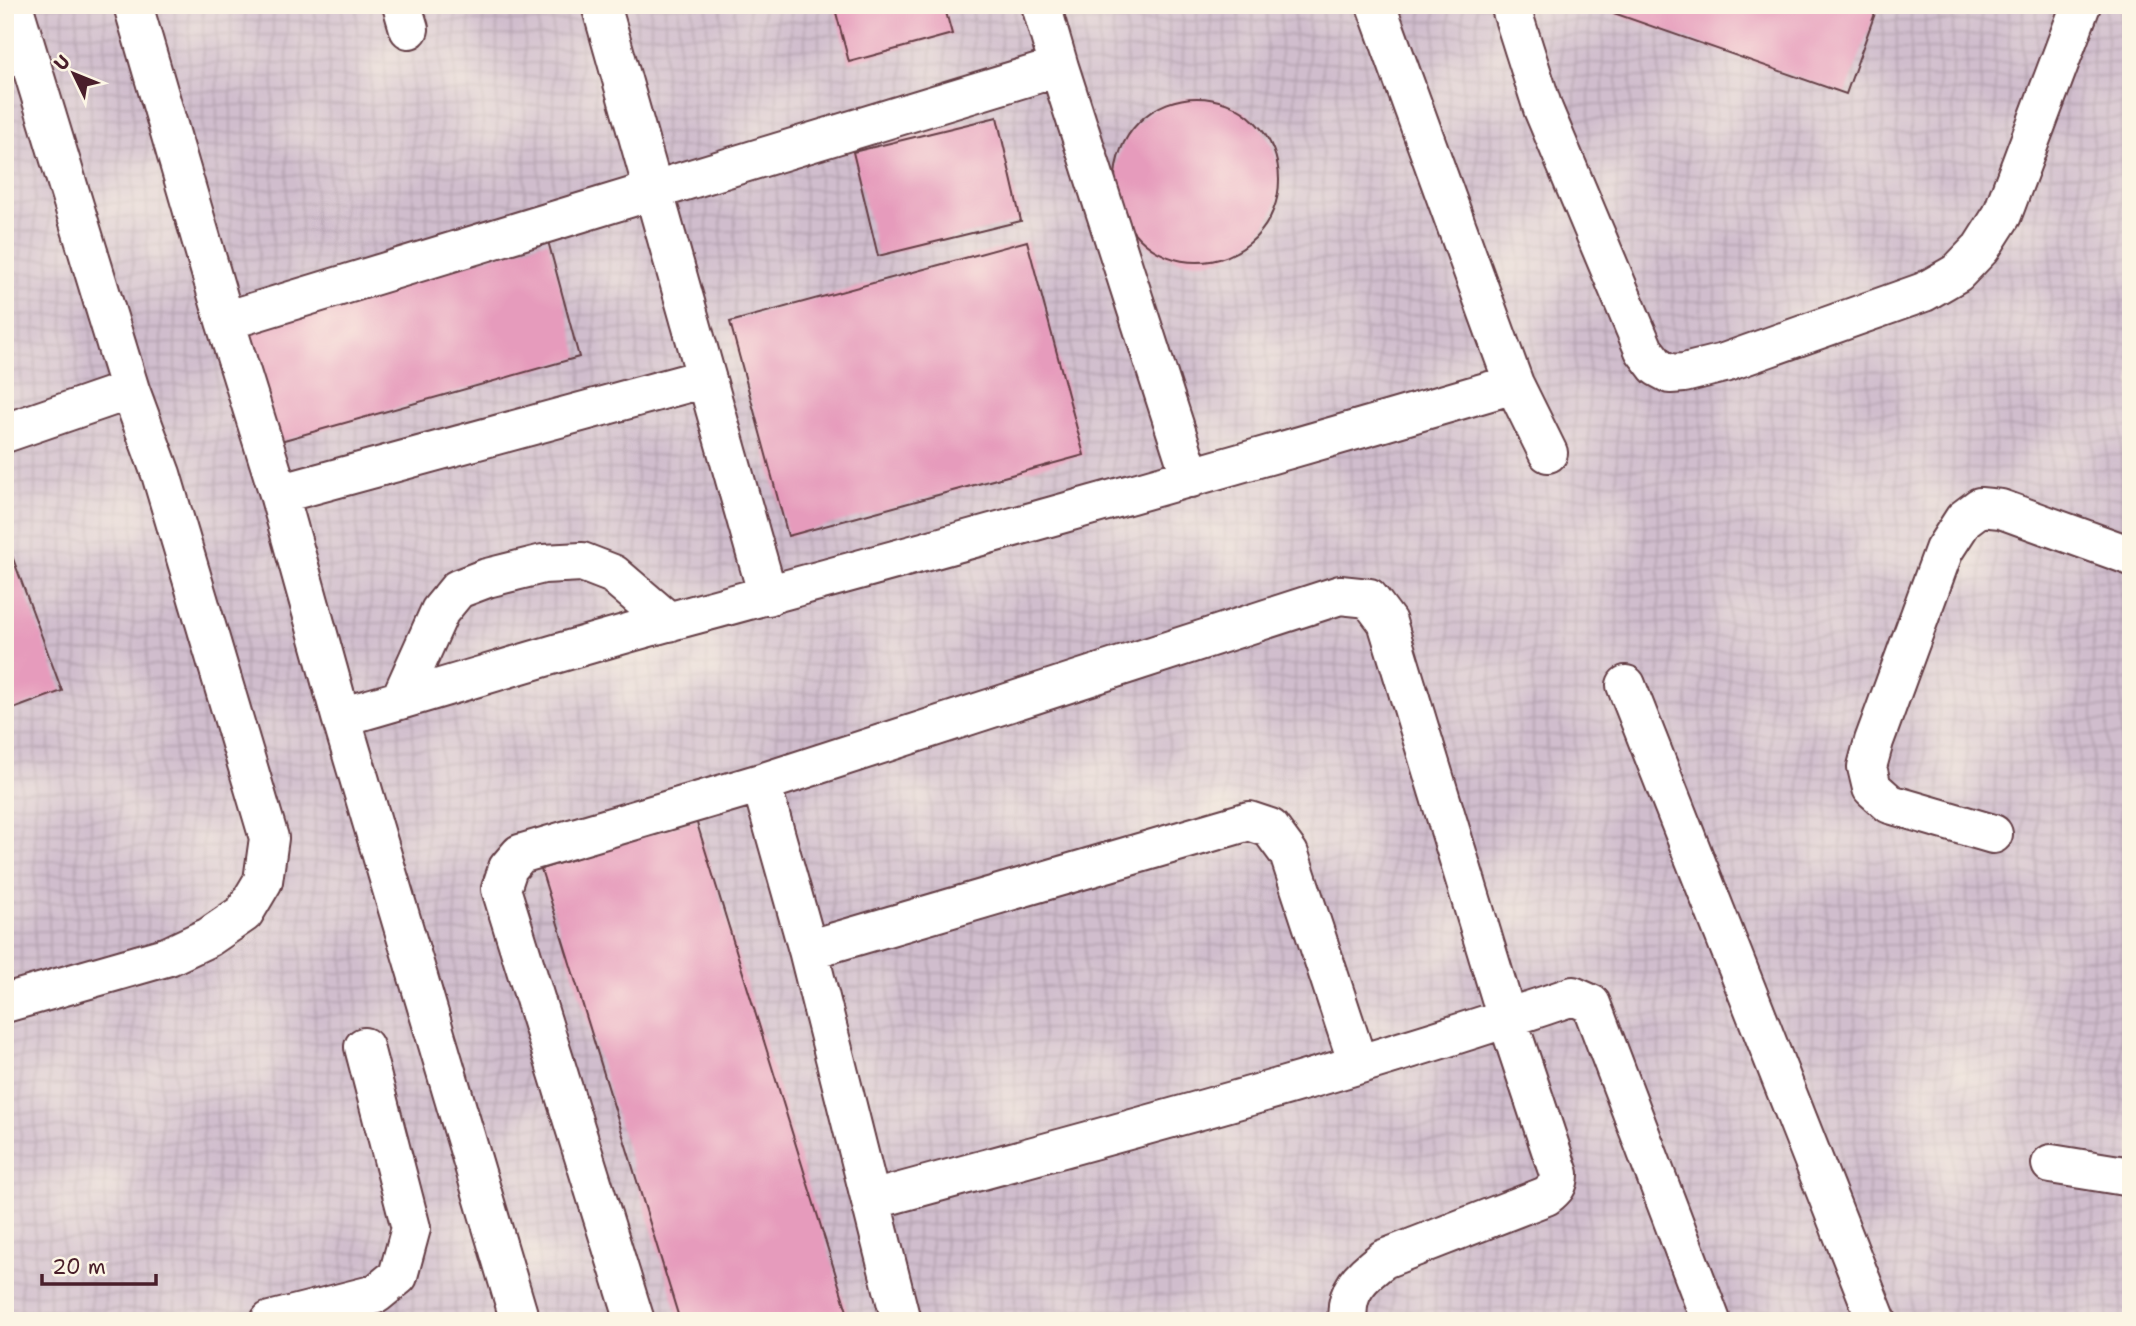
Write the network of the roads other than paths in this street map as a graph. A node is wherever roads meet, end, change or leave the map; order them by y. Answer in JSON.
{"nodes":[{"id":1,"x":13,"y":5,"type":"edge"},
{"id":2,"x":132,"y":5,"type":"edge"},
{"id":3,"x":601,"y":5,"type":"edge"},
{"id":4,"x":1041,"y":5,"type":"edge"},
{"id":5,"x":1376,"y":5,"type":"edge"},
{"id":6,"x":1510,"y":5,"type":"edge"},
{"id":7,"x":2081,"y":5,"type":"edge"},
{"id":8,"x":1059,"y":67,"type":"junction"},
{"id":9,"x":652,"y":191,"type":"junction"},
{"id":10,"x":225,"y":321,"type":"junction"},
{"id":11,"x":706,"y":378,"type":"junction"},
{"id":12,"x":1514,"y":384,"type":"junction"},
{"id":13,"x":130,"y":390,"type":"junction"},
{"id":14,"x":5,"y":433,"type":"edge"},
{"id":15,"x":1548,"y":453,"type":"dead end"},
{"id":16,"x":1191,"y":478,"type":"junction"},
{"id":17,"x":279,"y":494,"type":"junction"},
{"id":18,"x":2131,"y":556,"type":"edge"},
{"id":19,"x":768,"y":596,"type":"junction"},
{"id":20,"x":670,"y":622,"type":"junction"},
{"id":21,"x":1626,"y":685,"type":"dead end"},
{"id":22,"x":400,"y":700,"type":"junction"},
{"id":23,"x":341,"y":717,"type":"junction"},
{"id":24,"x":761,"y":783,"type":"junction"},
{"id":25,"x":1993,"y":834,"type":"dead end"},
{"id":26,"x":808,"y":950,"type":"junction"},
{"id":27,"x":5,"y":1003,"type":"edge"},
{"id":28,"x":1507,"y":1018,"type":"junction"},
{"id":29,"x":364,"y":1047,"type":"dead end"},
{"id":30,"x":1358,"y":1064,"type":"junction"},
{"id":31,"x":2051,"y":1164,"type":"dead end"},
{"id":32,"x":2131,"y":1177,"type":"edge"},
{"id":33,"x":872,"y":1200,"type":"junction"},
{"id":34,"x":270,"y":1321,"type":"edge"},
{"id":35,"x":520,"y":1321,"type":"edge"},
{"id":36,"x":635,"y":1321,"type":"edge"},
{"id":37,"x":901,"y":1321,"type":"edge"},
{"id":38,"x":1348,"y":1321,"type":"edge"},
{"id":39,"x":1711,"y":1321,"type":"edge"},
{"id":40,"x":1877,"y":1321,"type":"edge"}],
"edges":[{"from":1,"to":13,"type":"lane"},
{"from":2,"to":10,"type":"lane"},
{"from":3,"to":9,"type":"lane"},
{"from":4,"to":8,"type":"lane"},
{"from":5,"to":12,"type":"lane"},
{"from":6,"to":7,"type":"lane"},
{"from":8,"to":9,"type":"lane"},
{"from":8,"to":16,"type":"lane"},
{"from":9,"to":10,"type":"lane"},
{"from":9,"to":11,"type":"lane"},
{"from":10,"to":17,"type":"lane"},
{"from":11,"to":17,"type":"lane"},
{"from":11,"to":19,"type":"lane"},
{"from":12,"to":15,"type":"lane"},
{"from":12,"to":16,"type":"lane"},
{"from":13,"to":14,"type":"lane"},
{"from":13,"to":27,"type":"lane"},
{"from":16,"to":19,"type":"lane"},
{"from":17,"to":23,"type":"lane"},
{"from":18,"to":25,"type":"lane"},
{"from":19,"to":20,"type":"lane"},
{"from":20,"to":22,"type":"lane"},
{"from":20,"to":22,"type":"lane"},
{"from":21,"to":40,"type":"lane"},
{"from":22,"to":23,"type":"lane"},
{"from":23,"to":35,"type":"lane"},
{"from":24,"to":26,"type":"lane"},
{"from":24,"to":28,"type":"lane"},
{"from":24,"to":36,"type":"lane"},
{"from":26,"to":30,"type":"lane"},
{"from":26,"to":33,"type":"lane"},
{"from":28,"to":30,"type":"lane"},
{"from":28,"to":38,"type":"lane"},
{"from":28,"to":39,"type":"lane"},
{"from":29,"to":34,"type":"lane"},
{"from":30,"to":33,"type":"lane"},
{"from":31,"to":32,"type":"lane"},
{"from":33,"to":37,"type":"lane"}]}
